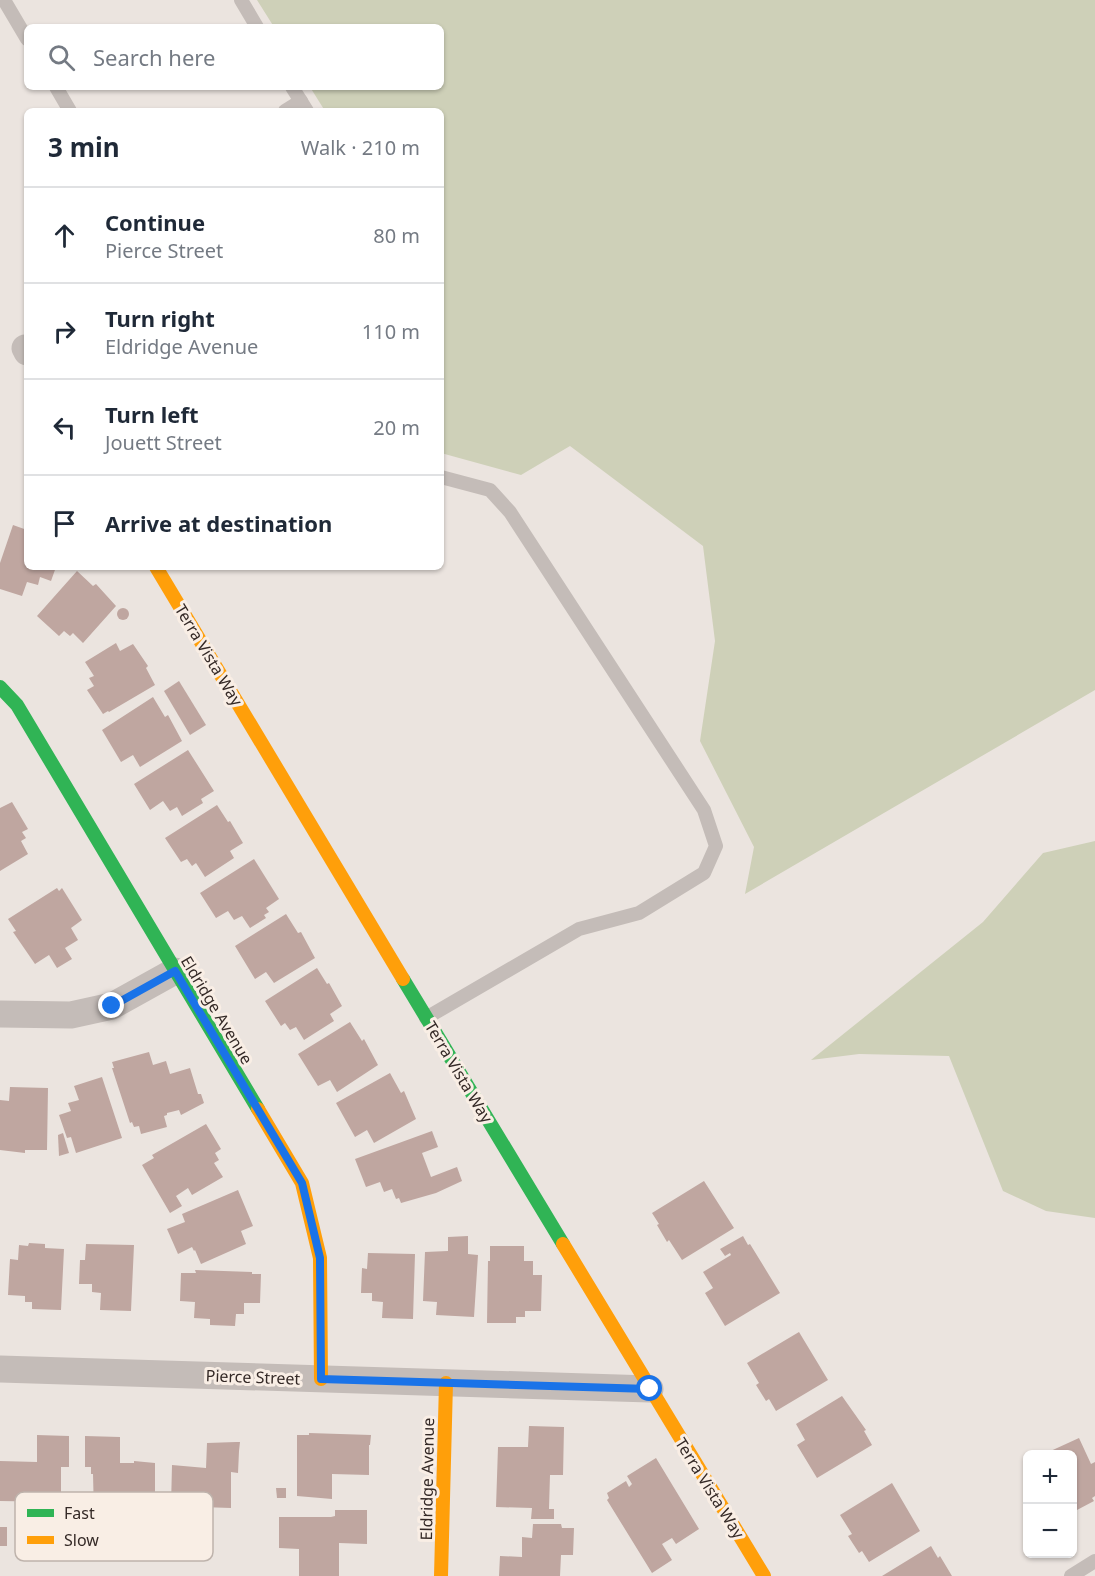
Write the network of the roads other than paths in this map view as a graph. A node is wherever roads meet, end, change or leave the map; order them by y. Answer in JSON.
{"nodes":[{"id":1,"x":4,"y":0,"type":"edge"},
{"id":2,"x":241,"y":0,"type":"edge"},
{"id":3,"x":255,"y":24,"type":"edge"},
{"id":4,"x":24,"y":34,"type":"edge"},
{"id":5,"x":58,"y":90,"type":"edge"},
{"id":6,"x":294,"y":90,"type":"edge"},
{"id":7,"x":304,"y":106,"type":"edge"},
{"id":8,"x":68,"y":108,"type":"edge"},
{"id":9,"x":444,"y":478,"type":"edge"},
{"id":10,"x":158,"y":570,"type":"edge"},
{"id":11,"x":0,"y":687,"type":"edge"},
{"id":12,"x":175,"y":971,"type":"junction"},
{"id":13,"x":0,"y":1014,"type":"edge"},
{"id":14,"x":426,"y":1018,"type":"junction"},
{"id":15,"x":0,"y":1369,"type":"edge"},
{"id":16,"x":321,"y":1379,"type":"junction"},
{"id":17,"x":446,"y":1383,"type":"junction"},
{"id":18,"x":650,"y":1389,"type":"junction"},
{"id":19,"x":1095,"y":1561,"type":"edge"},
{"id":20,"x":441,"y":1576,"type":"edge"},
{"id":21,"x":764,"y":1576,"type":"edge"},
{"id":22,"x":1071,"y":1576,"type":"edge"}],
"edges":[{"from":1,"to":4,"type":"lane"},
{"from":2,"to":3,"type":"lane"},
{"from":5,"to":8,"type":"lane"},
{"from":6,"to":7,"type":"lane"},
{"from":9,"to":14,"type":"lane"},
{"from":10,"to":14,"type":"street","name":"Terra Vista Way"},
{"from":11,"to":12,"type":"street","name":"Eldridge Avenue"},
{"from":12,"to":13,"type":"street"},
{"from":12,"to":16,"type":"street","name":"Eldridge Avenue"},
{"from":14,"to":18,"type":"street","name":"Terra Vista Way"},
{"from":15,"to":16,"type":"street","name":"Pierce Street"},
{"from":16,"to":17,"type":"street","name":"Pierce Street"},
{"from":17,"to":18,"type":"street","name":"Pierce Street"},
{"from":17,"to":20,"type":"street","name":"Eldridge Avenue"},
{"from":18,"to":21,"type":"street","name":"Terra Vista Way"},
{"from":19,"to":22,"type":"lane"}]}
